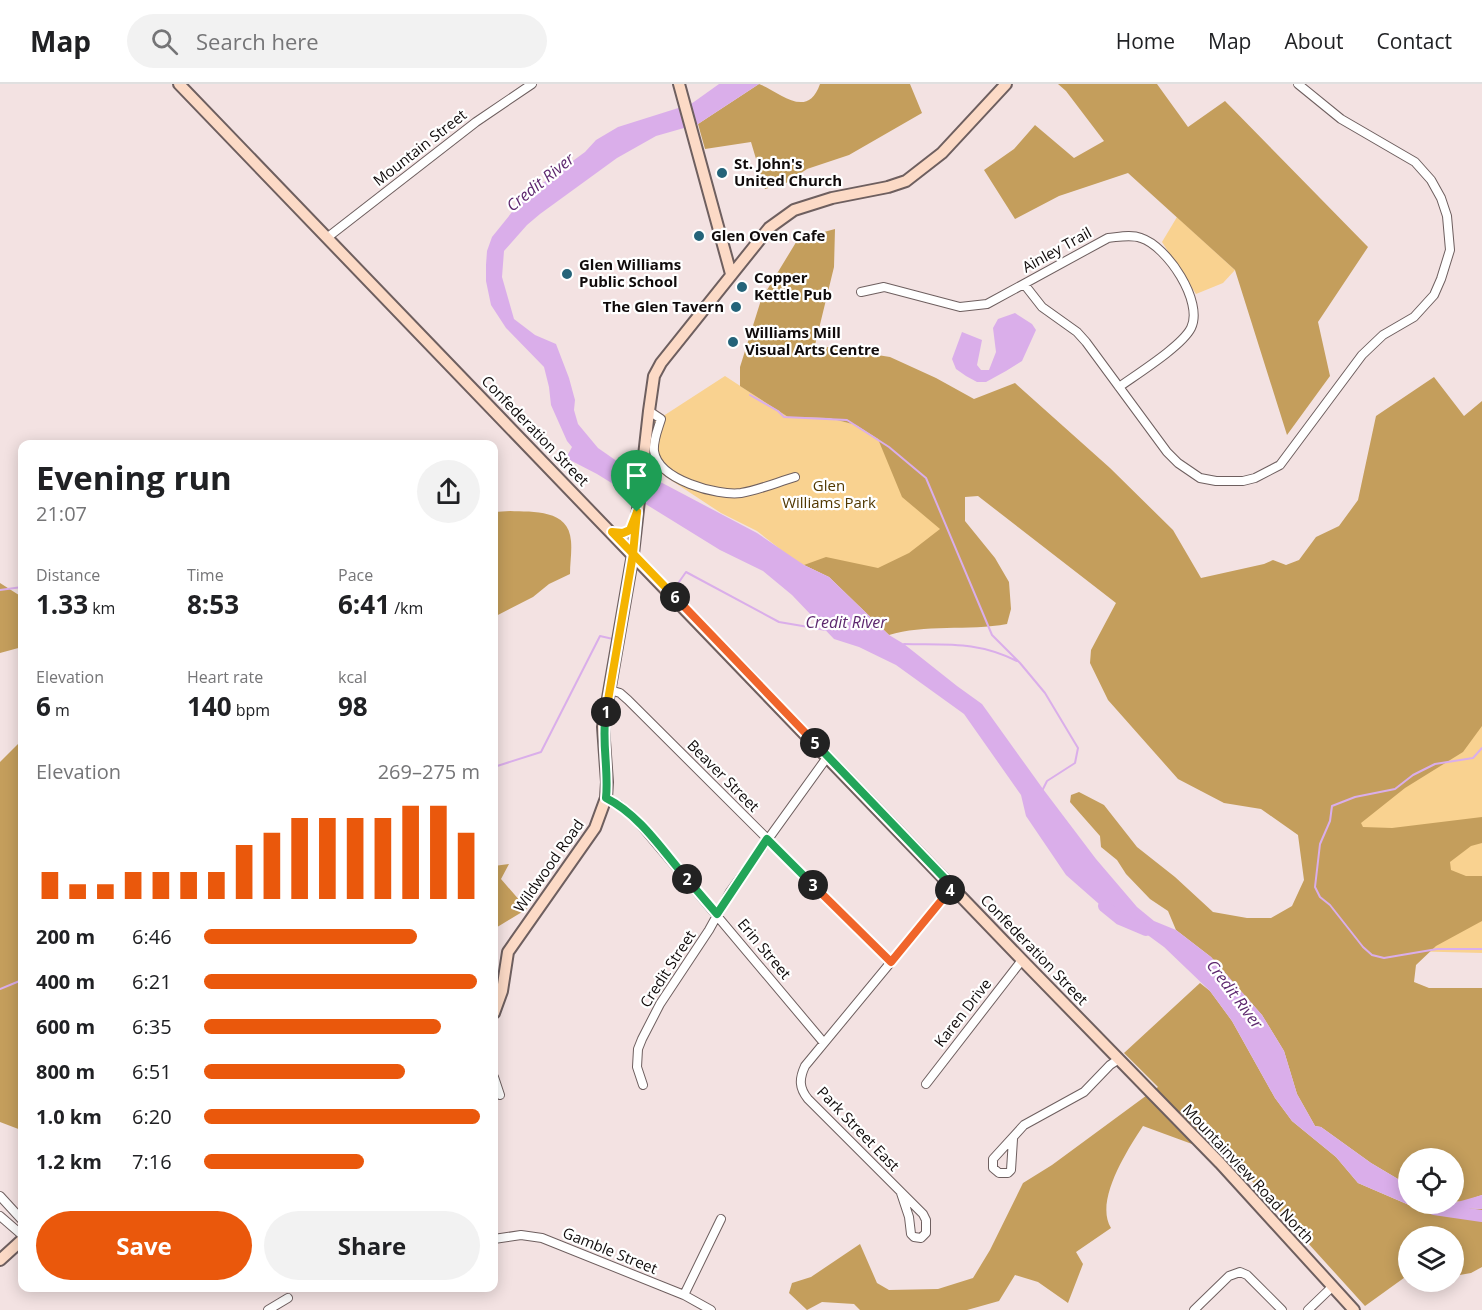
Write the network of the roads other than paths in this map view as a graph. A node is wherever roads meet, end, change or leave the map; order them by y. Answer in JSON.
{"nodes":[{"id":1,"x":180,"y":84,"type":"edge"},
{"id":2,"x":532,"y":84,"type":"edge"},
{"id":3,"x":679,"y":84,"type":"edge"},
{"id":4,"x":1006,"y":84,"type":"edge"},
{"id":5,"x":1298,"y":84,"type":"edge"},
{"id":6,"x":328,"y":237,"type":"junction"},
{"id":7,"x":731,"y":274,"type":"junction"},
{"id":8,"x":1024,"y":284,"type":"junction"},
{"id":9,"x":861,"y":292,"type":"dead end"},
{"id":10,"x":1119,"y":387,"type":"junction"},
{"id":11,"x":649,"y":411,"type":"junction"},
{"id":12,"x":795,"y":477,"type":"dead end"},
{"id":13,"x":638,"y":507,"type":"junction"},
{"id":14,"x":612,"y":532,"type":"junction"},
{"id":15,"x":633,"y":554,"type":"junction"},
{"id":16,"x":610,"y":690,"type":"junction"},
{"id":17,"x":828,"y":756,"type":"junction"},
{"id":18,"x":606,"y":798,"type":"junction"},
{"id":19,"x":767,"y":839,"type":"junction"},
{"id":20,"x":953,"y":887,"type":"junction"},
{"id":21,"x":717,"y":914,"type":"junction"},
{"id":22,"x":1022,"y":960,"type":"junction"},
{"id":23,"x":891,"y":962,"type":"junction"},
{"id":24,"x":498,"y":1002,"type":"edge"},
{"id":25,"x":824,"y":1043,"type":"junction"},
{"id":26,"x":1119,"y":1059,"type":"junction"},
{"id":27,"x":926,"y":1084,"type":"dead end"},
{"id":28,"x":643,"y":1085,"type":"dead end"},
{"id":29,"x":498,"y":1087,"type":"edge"},
{"id":30,"x":501,"y":1095,"type":"dead end"},
{"id":31,"x":1013,"y":1138,"type":"dead end"},
{"id":32,"x":901,"y":1193,"type":"junction"},
{"id":33,"x":0,"y":1196,"type":"edge"},
{"id":34,"x":0,"y":1216,"type":"edge"},
{"id":35,"x":18,"y":1216,"type":"edge"},
{"id":36,"x":721,"y":1219,"type":"dead end"},
{"id":37,"x":18,"y":1232,"type":"edge"},
{"id":38,"x":498,"y":1238,"type":"edge"},
{"id":39,"x":18,"y":1244,"type":"edge"},
{"id":40,"x":0,"y":1260,"type":"edge"},
{"id":41,"x":1332,"y":1287,"type":"junction"},
{"id":42,"x":684,"y":1295,"type":"junction"},
{"id":43,"x":288,"y":1298,"type":"dead end"},
{"id":44,"x":268,"y":1310,"type":"edge"},
{"id":45,"x":711,"y":1310,"type":"edge"},
{"id":46,"x":1194,"y":1310,"type":"edge"},
{"id":47,"x":1281,"y":1310,"type":"edge"},
{"id":48,"x":1308,"y":1310,"type":"edge"},
{"id":49,"x":1354,"y":1310,"type":"edge"}],
"edges":[{"from":1,"to":6,"type":"main road","name":"Confederation Street"},
{"from":2,"to":6,"type":"street","name":"Mountain Street"},
{"from":3,"to":7,"type":"main road"},
{"from":4,"to":7,"type":"main road","name":"Wildwood Road"},
{"from":5,"to":10,"type":"street"},
{"from":6,"to":14,"type":"main road","name":"Confederation Street"},
{"from":7,"to":11,"type":"main road","name":"Wildwood Road"},
{"from":8,"to":9,"type":"street","name":"Ainley Trail"},
{"from":8,"to":10,"type":"street"},
{"from":8,"to":10,"type":"street","name":"Ainley Trail"},
{"from":11,"to":12,"type":"street"},
{"from":11,"to":13,"type":"main road","name":"Wildwood Road"},
{"from":13,"to":14,"type":"main road"},
{"from":13,"to":15,"type":"main road","name":"Wildwood Road"},
{"from":14,"to":15,"type":"main road","name":"Confederation Street"},
{"from":15,"to":16,"type":"main road","name":"Wildwood Road"},
{"from":15,"to":17,"type":"main road","name":"Confederation Street"},
{"from":16,"to":18,"type":"main road","name":"Wildwood Road"},
{"from":16,"to":19,"type":"street","name":"Beaver Street"},
{"from":17,"to":19,"type":"street","name":"Credit Street"},
{"from":17,"to":20,"type":"main road","name":"Confederation Street"},
{"from":18,"to":21,"type":"street","name":"Erin Street"},
{"from":18,"to":24,"type":"main road","name":"Wildwood Road"},
{"from":19,"to":21,"type":"street","name":"Credit Street"},
{"from":19,"to":23,"type":"street","name":"Beaver Street"},
{"from":20,"to":22,"type":"main road","name":"Confederation Street"},
{"from":20,"to":23,"type":"street"},
{"from":21,"to":25,"type":"street","name":"Erin Street"},
{"from":21,"to":28,"type":"street","name":"Credit Street"},
{"from":22,"to":26,"type":"main road","name":"Confederation Street"},
{"from":22,"to":27,"type":"street","name":"Karen Drive"},
{"from":23,"to":25,"type":"street"},
{"from":25,"to":32,"type":"street","name":"Park Street East"},
{"from":26,"to":31,"type":"street"},
{"from":26,"to":41,"type":"main road","name":"Mountainview Road North"},
{"from":29,"to":30,"type":"street"},
{"from":32,"to":32,"type":"street","name":"Park Street East"},
{"from":33,"to":35,"type":"street"},
{"from":34,"to":37,"type":"street"},
{"from":36,"to":42,"type":"street"},
{"from":38,"to":42,"type":"street","name":"Gamble Street"},
{"from":39,"to":40,"type":"main road"},
{"from":41,"to":48,"type":"street"},
{"from":41,"to":49,"type":"main road","name":"Mountainview Road North"},
{"from":42,"to":45,"type":"street","name":"Gamble Street"},
{"from":43,"to":44,"type":"street"},
{"from":46,"to":47,"type":"street"}]}
